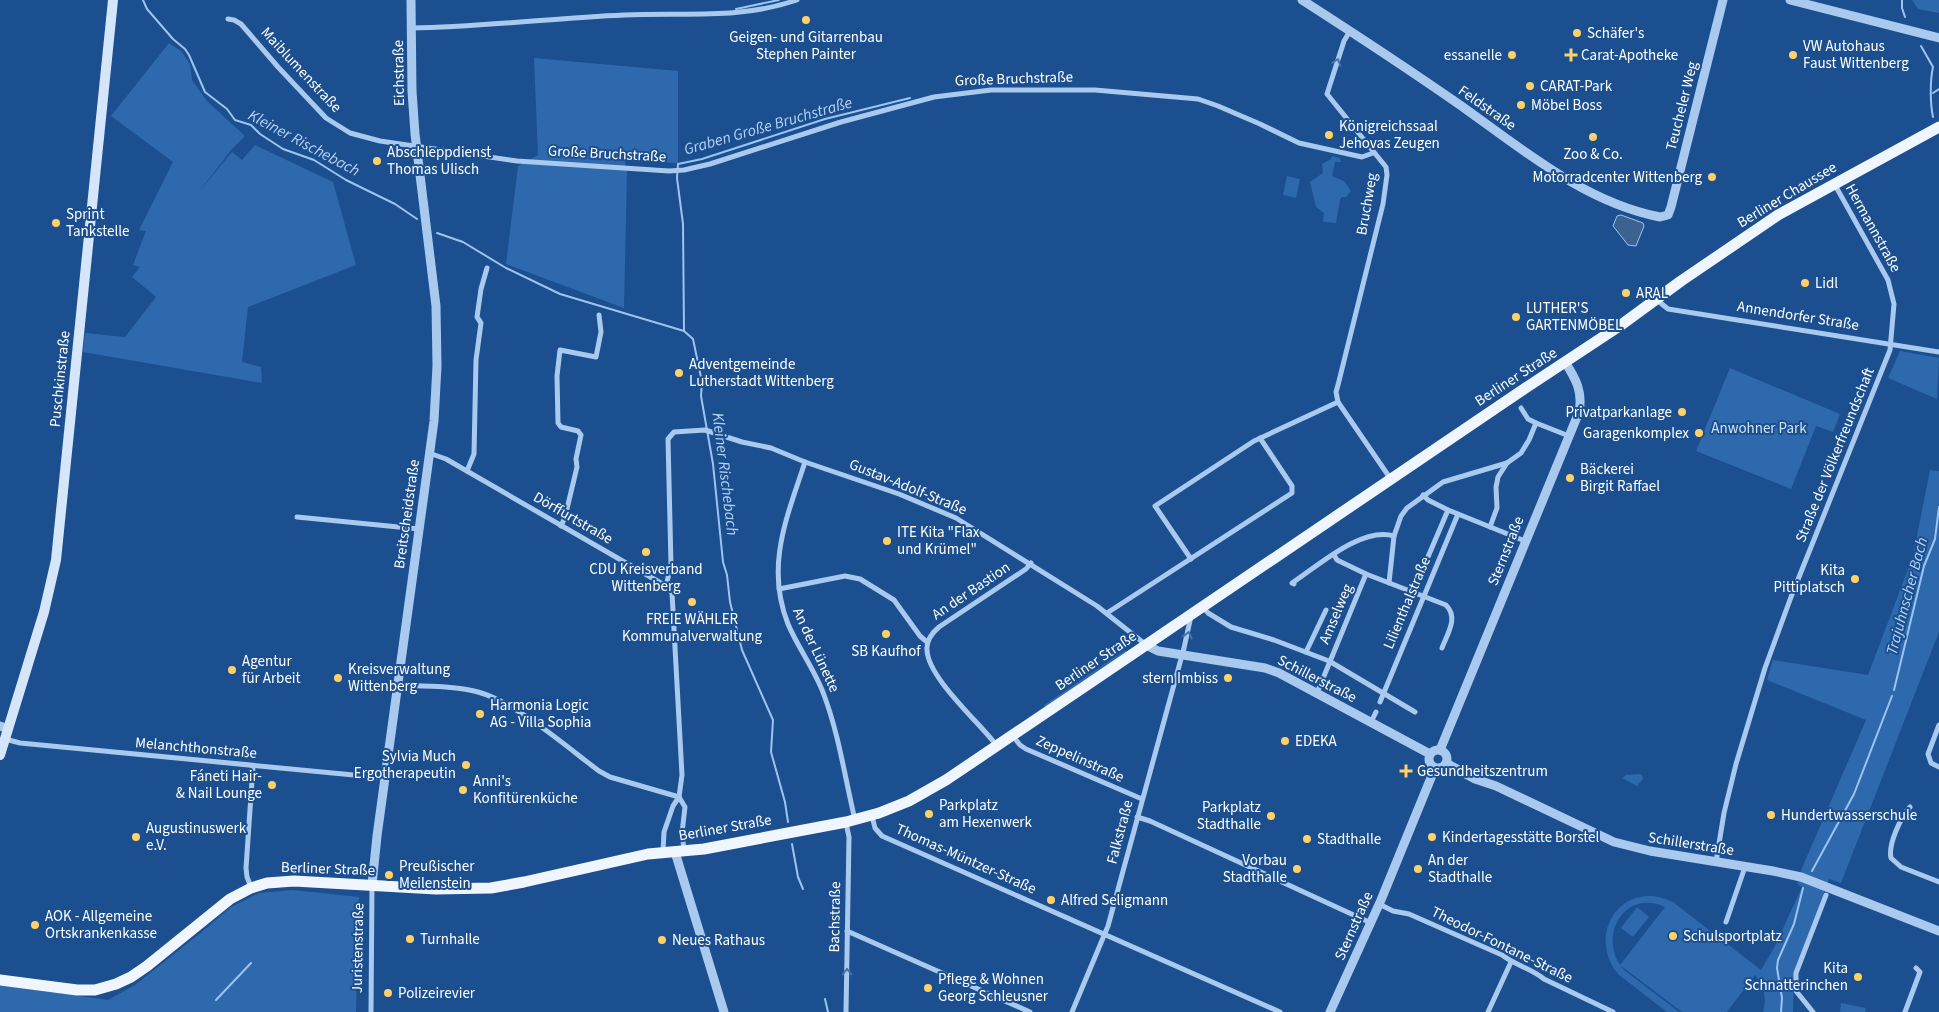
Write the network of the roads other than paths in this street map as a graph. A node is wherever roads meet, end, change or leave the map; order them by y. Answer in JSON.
{"nodes":[{"id":1,"x":113,"y":0,"type":"edge"},
{"id":2,"x":411,"y":0,"type":"edge"},
{"id":3,"x":797,"y":0,"type":"edge"},
{"id":4,"x":1302,"y":0,"type":"edge"},
{"id":5,"x":1723,"y":0,"type":"edge"},
{"id":6,"x":1790,"y":0,"type":"edge"},
{"id":7,"x":228,"y":20,"type":"dead end"},
{"id":8,"x":412,"y":28,"type":"junction"},
{"id":9,"x":1350,"y":31,"type":"junction"},
{"id":10,"x":1939,"y":38,"type":"edge"},
{"id":11,"x":1939,"y":127,"type":"edge"},
{"id":12,"x":416,"y":146,"type":"junction"},
{"id":13,"x":1374,"y":153,"type":"junction"},
{"id":14,"x":1834,"y":184,"type":"junction"},
{"id":15,"x":1665,"y":216,"type":"joint"},
{"id":16,"x":487,"y":268,"type":"dead end"},
{"id":17,"x":1657,"y":299,"type":"junction"},
{"id":18,"x":599,"y":315,"type":"dead end"},
{"id":19,"x":1891,"y":344,"type":"junction"},
{"id":20,"x":1939,"y":352,"type":"edge"},
{"id":21,"x":1565,"y":362,"type":"junction"},
{"id":22,"x":1338,"y":402,"type":"junction"},
{"id":23,"x":1521,"y":408,"type":"dead end"},
{"id":24,"x":1536,"y":423,"type":"junction"},
{"id":25,"x":1569,"y":436,"type":"junction"},
{"id":26,"x":1260,"y":438,"type":"junction"},
{"id":27,"x":429,"y":453,"type":"junction"},
{"id":28,"x":805,"y":462,"type":"junction"},
{"id":29,"x":1507,"y":463,"type":"junction"},
{"id":30,"x":467,"y":471,"type":"junction"},
{"id":31,"x":1391,"y":479,"type":"junction"},
{"id":32,"x":1423,"y":495,"type":"junction"},
{"id":33,"x":1448,"y":510,"type":"junction"},
{"id":34,"x":1458,"y":514,"type":"junction"},
{"id":35,"x":297,"y":517,"type":"dead end"},
{"id":36,"x":561,"y":526,"type":"junction"},
{"id":37,"x":1490,"y":527,"type":"junction"},
{"id":38,"x":419,"y":529,"type":"junction"},
{"id":39,"x":1394,"y":536,"type":"junction"},
{"id":40,"x":1525,"y":541,"type":"junction"},
{"id":41,"x":1334,"y":555,"type":"junction"},
{"id":42,"x":1191,"y":559,"type":"junction"},
{"id":43,"x":1030,"y":563,"type":"junction"},
{"id":44,"x":1366,"y":574,"type":"junction"},
{"id":45,"x":1389,"y":583,"type":"junction"},
{"id":46,"x":1294,"y":584,"type":"dead end"},
{"id":47,"x":666,"y":586,"type":"junction"},
{"id":48,"x":779,"y":589,"type":"junction"},
{"id":49,"x":1413,"y":592,"type":"junction"},
{"id":50,"x":1423,"y":596,"type":"junction"},
{"id":51,"x":1203,"y":606,"type":"junction"},
{"id":52,"x":1326,"y":610,"type":"dead end"},
{"id":53,"x":1107,"y":614,"type":"junction"},
{"id":54,"x":1191,"y":614,"type":"junction"},
{"id":55,"x":928,"y":642,"type":"junction"},
{"id":56,"x":1146,"y":645,"type":"junction"},
{"id":57,"x":1442,"y":648,"type":"dead end"},
{"id":58,"x":1306,"y":652,"type":"junction"},
{"id":59,"x":1182,"y":655,"type":"junction"},
{"id":60,"x":1329,"y":661,"type":"junction"},
{"id":61,"x":398,"y":685,"type":"junction"},
{"id":62,"x":1384,"y":692,"type":"junction"},
{"id":63,"x":1317,"y":693,"type":"junction"},
{"id":64,"x":1380,"y":702,"type":"dead end"},
{"id":65,"x":1376,"y":712,"type":"dead end"},
{"id":66,"x":1415,"y":712,"type":"dead end"},
{"id":67,"x":1371,"y":722,"type":"junction"},
{"id":68,"x":1939,"y":725,"type":"edge"},
{"id":69,"x":4,"y":727,"type":"edge"},
{"id":70,"x":1012,"y":735,"type":"junction"},
{"id":71,"x":5,"y":739,"type":"junction"},
{"id":72,"x":997,"y":746,"type":"junction"},
{"id":73,"x":1440,"y":750,"type":"junction"},
{"id":74,"x":1430,"y":754,"type":"junction"},
{"id":75,"x":0,"y":755,"type":"edge"},
{"id":76,"x":1446,"y":763,"type":"junction"},
{"id":77,"x":253,"y":766,"type":"junction"},
{"id":78,"x":1939,"y":767,"type":"edge"},
{"id":79,"x":1434,"y":768,"type":"junction"},
{"id":80,"x":385,"y":778,"type":"junction"},
{"id":81,"x":679,"y":797,"type":"junction"},
{"id":82,"x":1142,"y":800,"type":"junction"},
{"id":83,"x":1910,"y":807,"type":"dead end"},
{"id":84,"x":872,"y":816,"type":"junction"},
{"id":85,"x":1137,"y":817,"type":"junction"},
{"id":86,"x":850,"y":821,"type":"junction"},
{"id":87,"x":674,"y":852,"type":"junction"},
{"id":88,"x":1716,"y":862,"type":"junction"},
{"id":89,"x":1745,"y":866,"type":"junction"},
{"id":90,"x":1939,"y":882,"type":"edge"},
{"id":91,"x":372,"y":885,"type":"junction"},
{"id":92,"x":251,"y":888,"type":"junction"},
{"id":93,"x":1826,"y":895,"type":"dead end"},
{"id":94,"x":1379,"y":904,"type":"junction"},
{"id":95,"x":1726,"y":922,"type":"dead end"},
{"id":96,"x":1370,"y":923,"type":"junction"},
{"id":97,"x":847,"y":931,"type":"junction"},
{"id":98,"x":1939,"y":931,"type":"edge"},
{"id":99,"x":1104,"y":934,"type":"junction"},
{"id":100,"x":1510,"y":962,"type":"junction"},
{"id":101,"x":1916,"y":968,"type":"dead end"},
{"id":102,"x":0,"y":980,"type":"edge"},
{"id":103,"x":1603,"y":1010,"type":"edge"},
{"id":104,"x":370,"y":1012,"type":"edge"},
{"id":105,"x":724,"y":1012,"type":"edge"},
{"id":106,"x":846,"y":1012,"type":"edge"},
{"id":107,"x":1030,"y":1012,"type":"edge"},
{"id":108,"x":1072,"y":1012,"type":"edge"},
{"id":109,"x":1280,"y":1012,"type":"edge"},
{"id":110,"x":1330,"y":1012,"type":"edge"},
{"id":111,"x":1488,"y":1012,"type":"edge"},
{"id":112,"x":1613,"y":1012,"type":"edge"},
{"id":113,"x":1813,"y":1012,"type":"edge"},
{"id":114,"x":1904,"y":1012,"type":"edge"}],
"edges":[{"from":1,"to":69,"type":"main road","name":"Puschkinstraße"},
{"from":2,"to":8,"type":"street","name":"Eichstraße"},
{"from":3,"to":8,"type":"street"},
{"from":4,"to":9,"type":"street","name":"Feldstraße"},
{"from":5,"to":15,"type":"street","name":"Teucheler Weg"},
{"from":6,"to":10,"type":"street"},
{"from":7,"to":12,"type":"street","name":"Maiblumenstraße"},
{"from":8,"to":12,"type":"street","name":"Eichstraße"},
{"from":13,"to":9,"type":"street","name":"Bruchweg","one_way":true},
{"from":9,"to":15,"type":"street","name":"Feldstraße"},
{"from":11,"to":14,"type":"main road","name":"Berliner Chaussee"},
{"from":12,"to":13,"type":"street","name":"Große Bruchstraße"},
{"from":12,"to":27,"type":"street","name":"Breitscheidstraße"},
{"from":13,"to":22,"type":"street","name":"Bruchweg"},
{"from":14,"to":17,"type":"main road","name":"Berliner Chaussee"},
{"from":14,"to":19,"type":"street","name":"Hermannstraße"},
{"from":16,"to":30,"type":"street"},
{"from":17,"to":19,"type":"street","name":"Annendorfer Straße"},
{"from":17,"to":21,"type":"main road","name":"Berliner Straße"},
{"from":18,"to":36,"type":"street"},
{"from":19,"to":20,"type":"street","name":"Annendorfer Straße"},
{"from":19,"to":88,"type":"street","name":"Straße der Völkerfreundschaft"},
{"from":21,"to":25,"type":"street","name":"Sternstraße"},
{"from":21,"to":31,"type":"main road","name":"Berliner Straße"},
{"from":22,"to":26,"type":"street"},
{"from":22,"to":31,"type":"street"},
{"from":23,"to":24,"type":"street"},
{"from":24,"to":25,"type":"street"},
{"from":24,"to":29,"type":"street"},
{"from":25,"to":40,"type":"street","name":"Sternstraße"},
{"from":26,"to":42,"type":"street"},
{"from":26,"to":42,"type":"street"},
{"from":27,"to":30,"type":"street","name":"Dörffurtstraße"},
{"from":27,"to":38,"type":"street","name":"Breitscheidstraße"},
{"from":28,"to":43,"type":"street","name":"Gustav-Adolf-Straße"},
{"from":28,"to":47,"type":"street","name":"Gustav-Adolf-Straße"},
{"from":28,"to":48,"type":"street","name":"An der Lünette"},
{"from":29,"to":32,"type":"street"},
{"from":29,"to":37,"type":"street"},
{"from":30,"to":36,"type":"street","name":"Dörffurtstraße"},
{"from":31,"to":51,"type":"main road","name":"Berliner Straße"},
{"from":32,"to":33,"type":"street"},
{"from":32,"to":39,"type":"street"},
{"from":33,"to":34,"type":"street"},
{"from":33,"to":49,"type":"street","name":"Lilienthalstraße"},
{"from":34,"to":37,"type":"street"},
{"from":34,"to":50,"type":"street","name":"Lilienthalstraße"},
{"from":35,"to":38,"type":"street"},
{"from":36,"to":47,"type":"street","name":"Dörffurtstraße"},
{"from":37,"to":40,"type":"street"},
{"from":38,"to":61,"type":"street","name":"Breitscheidstraße"},
{"from":39,"to":41,"type":"street"},
{"from":39,"to":45,"type":"street"},
{"from":40,"to":73,"type":"street","name":"Sternstraße"},
{"from":41,"to":44,"type":"street"},
{"from":41,"to":46,"type":"street"},
{"from":42,"to":53,"type":"street"},
{"from":43,"to":53,"type":"street","name":"Gustav-Adolf-Straße"},
{"from":43,"to":55,"type":"street","name":"An der Bastion"},
{"from":44,"to":45,"type":"street","name":"Amselweg"},
{"from":44,"to":60,"type":"street","name":"Amselweg"},
{"from":45,"to":49,"type":"street","name":"Amselweg"},
{"from":47,"to":81,"type":"street"},
{"from":48,"to":55,"type":"street"},
{"from":48,"to":86,"type":"street","name":"An der Lünette"},
{"from":49,"to":50,"type":"street","name":"Amselweg"},
{"from":50,"to":57,"type":"street","name":"Amselweg"},
{"from":50,"to":62,"type":"street","name":"Lilienthalstraße"},
{"from":51,"to":54,"type":"main road","name":"Berliner Straße"},
{"from":51,"to":58,"type":"street"},
{"from":52,"to":58,"type":"street","name":"Amselweg"},
{"from":53,"to":56,"type":"street","name":"Gustav-Adolf-Straße"},
{"from":54,"to":56,"type":"main road","name":"Berliner Straße"},
{"from":59,"to":54,"type":"street","one_way":true},
{"from":55,"to":72,"type":"street"},
{"from":56,"to":59,"type":"street","name":"Schillerstraße"},
{"from":56,"to":70,"type":"main road","name":"Berliner Straße"},
{"from":58,"to":60,"type":"street"},
{"from":59,"to":63,"type":"street","name":"Schillerstraße"},
{"from":59,"to":82,"type":"street","name":"Falkstraße"},
{"from":60,"to":62,"type":"street"},
{"from":60,"to":63,"type":"street","name":"Amselweg"},
{"from":61,"to":80,"type":"street","name":"Breitscheidstraße"},
{"from":61,"to":81,"type":"street"},
{"from":62,"to":64,"type":"street","name":"Lilienthalstraße"},
{"from":62,"to":66,"type":"street"},
{"from":63,"to":67,"type":"street","name":"Schillerstraße"},
{"from":65,"to":67,"type":"street"},
{"from":67,"to":74,"type":"street","name":"Schillerstraße"},
{"from":68,"to":78,"type":"street"},
{"from":69,"to":71,"type":"main road","name":"Puschkinstraße"},
{"from":70,"to":72,"type":"main road","name":"Berliner Straße"},
{"from":70,"to":82,"type":"street","name":"Zeppelinstraße"},
{"from":71,"to":75,"type":"main road","name":"Puschkinstraße"},
{"from":71,"to":77,"type":"street","name":"Melanchthonstraße"},
{"from":72,"to":84,"type":"main road","name":"Berliner Straße"},
{"from":73,"to":74,"type":"street"},
{"from":73,"to":76,"type":"street"},
{"from":74,"to":79,"type":"street"},
{"from":76,"to":79,"type":"street"},
{"from":76,"to":88,"type":"street","name":"Schillerstraße"},
{"from":77,"to":80,"type":"street","name":"Melanchthonstraße"},
{"from":77,"to":92,"type":"street"},
{"from":79,"to":94,"type":"street","name":"Sternstraße"},
{"from":80,"to":91,"type":"street","name":"Breitscheidstraße"},
{"from":81,"to":87,"type":"street"},
{"from":81,"to":87,"type":"street"},
{"from":82,"to":85,"type":"street","name":"Falkstraße"},
{"from":83,"to":90,"type":"street"},
{"from":84,"to":86,"type":"main road","name":"Berliner Straße"},
{"from":84,"to":99,"type":"street","name":"Thomas-Müntzer-Straße"},
{"from":85,"to":96,"type":"street"},
{"from":85,"to":99,"type":"street","name":"Falkstraße"},
{"from":86,"to":87,"type":"main road","name":"Berliner Straße"},
{"from":86,"to":97,"type":"street","name":"Bachstraße"},
{"from":87,"to":91,"type":"main road","name":"Berliner Straße"},
{"from":87,"to":105,"type":"street"},
{"from":88,"to":89,"type":"street","name":"Schillerstraße"},
{"from":89,"to":95,"type":"street"},
{"from":89,"to":98,"type":"street","name":"Schillerstraße"},
{"from":91,"to":92,"type":"main road","name":"Berliner Straße"},
{"from":91,"to":104,"type":"street","name":"Juristenstraße"},
{"from":92,"to":102,"type":"main road","name":"Berliner Straße"},
{"from":93,"to":113,"type":"street"},
{"from":94,"to":96,"type":"street","name":"Sternstraße"},
{"from":94,"to":100,"type":"street","name":"Theodor-Fontane-Straße"},
{"from":96,"to":110,"type":"street","name":"Sternstraße"},
{"from":106,"to":97,"type":"street","name":"Bachstraße","one_way":true},
{"from":97,"to":107,"type":"street"},
{"from":99,"to":108,"type":"street","name":"Falkstraße"},
{"from":99,"to":109,"type":"street","name":"Thomas-Müntzer-Straße"},
{"from":100,"to":103,"type":"street","name":"Theodor-Fontane-Straße"},
{"from":100,"to":111,"type":"street"},
{"from":101,"to":114,"type":"street"},
{"from":103,"to":112,"type":"street","name":"Theodor-Fontane-Straße"}]}
